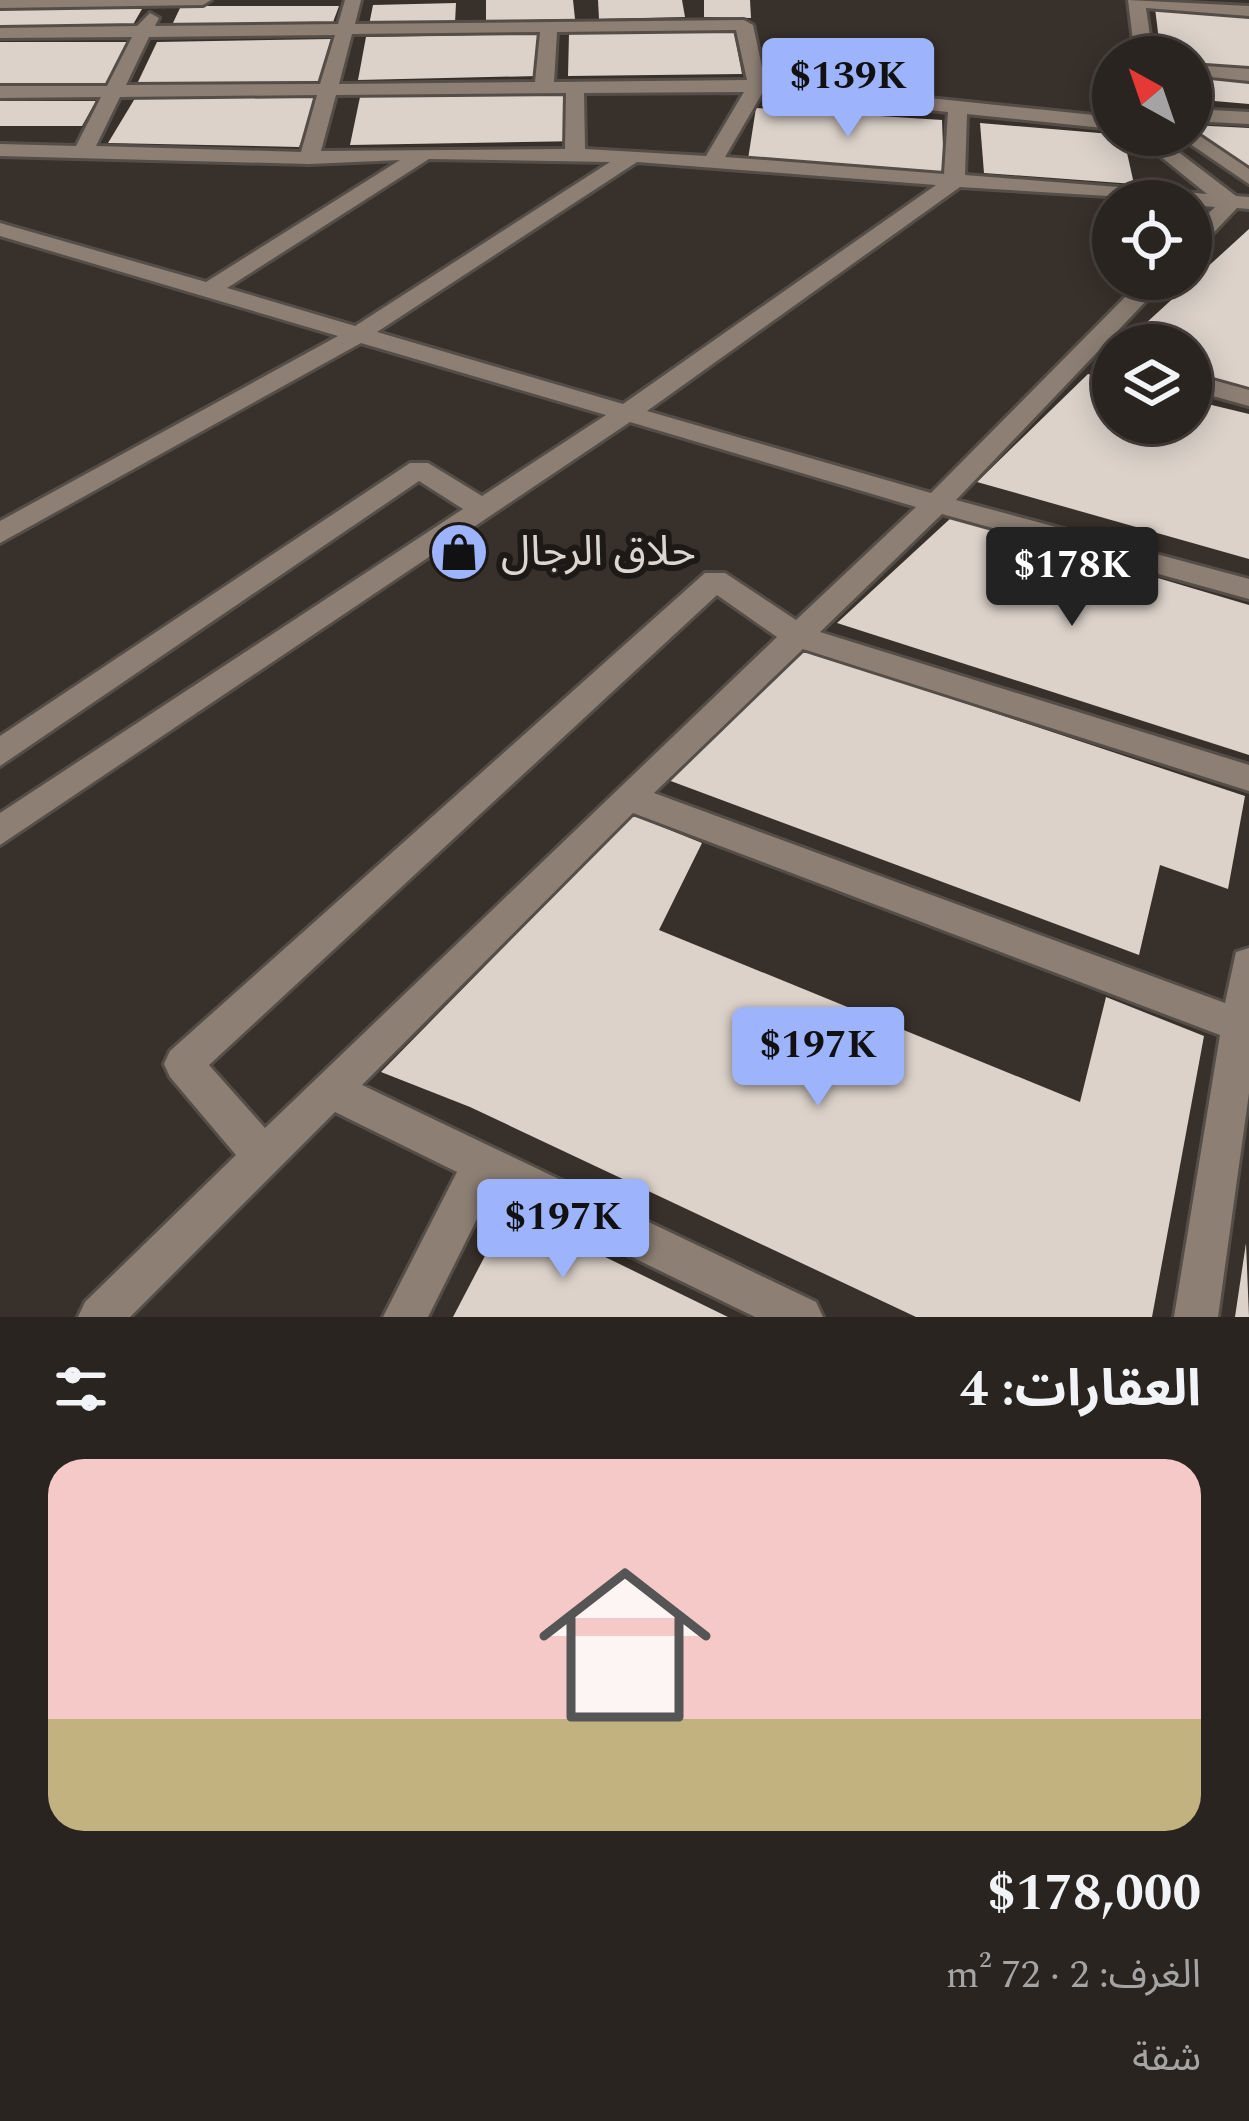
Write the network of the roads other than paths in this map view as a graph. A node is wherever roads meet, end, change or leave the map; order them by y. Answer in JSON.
{"nodes":[{"id":1,"x":203,"y":0,"type":"edge"},
{"id":2,"x":353,"y":0,"type":"edge"},
{"id":3,"x":156,"y":1,"type":"edge"},
{"id":4,"x":1136,"y":1,"type":"edge"},
{"id":5,"x":0,"y":3,"type":"edge"},
{"id":6,"x":1249,"y":11,"type":"edge"},
{"id":7,"x":549,"y":27,"type":"junction"},
{"id":8,"x":146,"y":31,"type":"junction"},
{"id":9,"x":348,"y":32,"type":"junction"},
{"id":10,"x":0,"y":33,"type":"edge"},
{"id":11,"x":1141,"y":36,"type":"edge"},
{"id":12,"x":1212,"y":72,"type":"edge"},
{"id":13,"x":1249,"y":76,"type":"edge"},
{"id":14,"x":757,"y":86,"type":"junction"},
{"id":15,"x":544,"y":88,"type":"junction"},
{"id":16,"x":575,"y":88,"type":"junction"},
{"id":17,"x":332,"y":89,"type":"junction"},
{"id":18,"x":116,"y":91,"type":"junction"},
{"id":19,"x":0,"y":92,"type":"edge"},
{"id":20,"x":958,"y":110,"type":"junction"},
{"id":21,"x":1212,"y":116,"type":"edge"},
{"id":22,"x":1249,"y":118,"type":"edge"},
{"id":23,"x":1092,"y":121,"type":"edge"},
{"id":24,"x":0,"y":150,"type":"edge"},
{"id":25,"x":83,"y":152,"type":"junction"},
{"id":26,"x":1212,"y":152,"type":"edge"},
{"id":27,"x":425,"y":153,"type":"junction"},
{"id":28,"x":575,"y":155,"type":"junction"},
{"id":29,"x":633,"y":156,"type":"junction"},
{"id":30,"x":1173,"y":156,"type":"edge"},
{"id":31,"x":309,"y":158,"type":"junction"},
{"id":32,"x":712,"y":163,"type":"junction"},
{"id":33,"x":1249,"y":178,"type":"edge"},
{"id":34,"x":954,"y":182,"type":"junction"},
{"id":35,"x":1243,"y":207,"type":"edge"},
{"id":36,"x":1212,"y":228,"type":"edge"},
{"id":37,"x":0,"y":229,"type":"edge"},
{"id":38,"x":211,"y":289,"type":"junction"},
{"id":39,"x":357,"y":335,"type":"junction"},
{"id":40,"x":1092,"y":362,"type":"edge"},
{"id":41,"x":1212,"y":388,"type":"edge"},
{"id":42,"x":1249,"y":398,"type":"edge"},
{"id":43,"x":628,"y":412,"type":"junction"},
{"id":44,"x":937,"y":503,"type":"junction"},
{"id":45,"x":483,"y":509,"type":"junction"},
{"id":46,"x":0,"y":533,"type":"edge"},
{"id":47,"x":1249,"y":589,"type":"edge"},
{"id":48,"x":798,"y":636,"type":"junction"},
{"id":49,"x":0,"y":753,"type":"edge"},
{"id":50,"x":1249,"y":778,"type":"edge"},
{"id":51,"x":628,"y":797,"type":"junction"},
{"id":52,"x":0,"y":831,"type":"edge"},
{"id":53,"x":1249,"y":964,"type":"edge"},
{"id":54,"x":1244,"y":1027,"type":"edge"},
{"id":55,"x":330,"y":1090,"type":"junction"},
{"id":56,"x":260,"y":1159,"type":"junction"},
{"id":57,"x":484,"y":1162,"type":"junction"},
{"id":58,"x":100,"y":1317,"type":"edge"},
{"id":59,"x":405,"y":1317,"type":"edge"},
{"id":60,"x":799,"y":1317,"type":"edge"},
{"id":61,"x":1196,"y":1317,"type":"edge"}],
"edges":[{"from":1,"to":3,"type":"street"},
{"from":2,"to":9,"type":"street"},
{"from":3,"to":5,"type":"street"},
{"from":3,"to":8,"type":"street"},
{"from":4,"to":6,"type":"street"},
{"from":4,"to":11,"type":"street"},
{"from":7,"to":9,"type":"street"},
{"from":7,"to":14,"type":"street"},
{"from":7,"to":15,"type":"street"},
{"from":8,"to":9,"type":"street"},
{"from":8,"to":10,"type":"street"},
{"from":8,"to":18,"type":"street"},
{"from":9,"to":17,"type":"street"},
{"from":12,"to":13,"type":"street"},
{"from":14,"to":16,"type":"street"},
{"from":14,"to":20,"type":"street"},
{"from":14,"to":32,"type":"street"},
{"from":15,"to":16,"type":"street"},
{"from":15,"to":17,"type":"street"},
{"from":16,"to":28,"type":"street"},
{"from":17,"to":18,"type":"street"},
{"from":17,"to":31,"type":"street"},
{"from":18,"to":19,"type":"street"},
{"from":18,"to":25,"type":"street"},
{"from":20,"to":23,"type":"street"},
{"from":20,"to":34,"type":"street"},
{"from":21,"to":22,"type":"street"},
{"from":24,"to":25,"type":"street"},
{"from":25,"to":31,"type":"street"},
{"from":26,"to":33,"type":"street"},
{"from":27,"to":28,"type":"street"},
{"from":27,"to":31,"type":"street"},
{"from":27,"to":38,"type":"street"},
{"from":28,"to":29,"type":"street"},
{"from":29,"to":32,"type":"street"},
{"from":29,"to":39,"type":"street"},
{"from":30,"to":35,"type":"street"},
{"from":32,"to":34,"type":"street"},
{"from":34,"to":35,"type":"street"},
{"from":34,"to":43,"type":"street"},
{"from":35,"to":36,"type":"street"},
{"from":37,"to":38,"type":"street"},
{"from":38,"to":39,"type":"street"},
{"from":39,"to":43,"type":"street"},
{"from":39,"to":46,"type":"street"},
{"from":40,"to":44,"type":"street"},
{"from":41,"to":42,"type":"street"},
{"from":43,"to":44,"type":"street"},
{"from":43,"to":45,"type":"street"},
{"from":44,"to":47,"type":"street"},
{"from":44,"to":48,"type":"street"},
{"from":45,"to":49,"type":"street"},
{"from":45,"to":52,"type":"street"},
{"from":48,"to":50,"type":"street"},
{"from":48,"to":51,"type":"street"},
{"from":48,"to":56,"type":"street"},
{"from":51,"to":54,"type":"street"},
{"from":51,"to":55,"type":"street"},
{"from":53,"to":54,"type":"street"},
{"from":54,"to":61,"type":"street"},
{"from":55,"to":56,"type":"street"},
{"from":55,"to":57,"type":"street"},
{"from":56,"to":58,"type":"street"},
{"from":57,"to":59,"type":"street"},
{"from":57,"to":60,"type":"street"}]}
